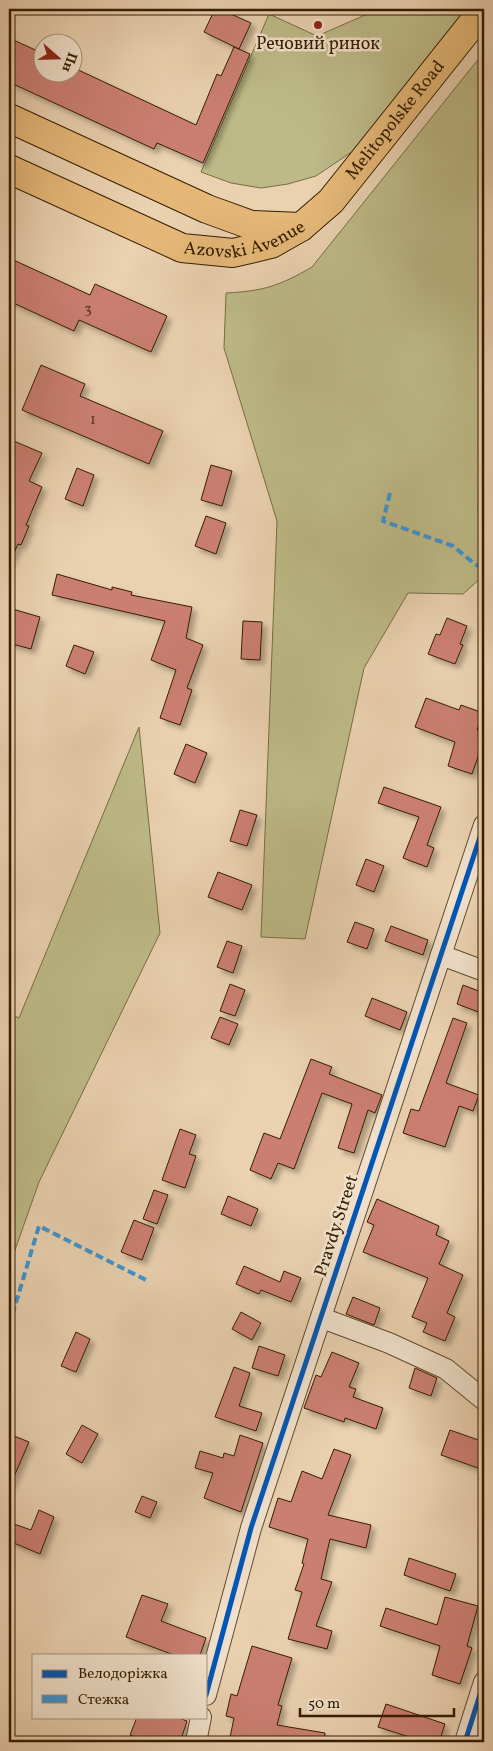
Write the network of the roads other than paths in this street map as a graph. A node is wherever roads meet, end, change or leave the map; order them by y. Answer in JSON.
{"nodes":[{"id":1,"x":484,"y":10,"type":"edge"},
{"id":2,"x":9,"y":118,"type":"edge"},
{"id":3,"x":9,"y":169,"type":"edge"},
{"id":4,"x":301,"y":227,"type":"junction"},
{"id":5,"x":484,"y":825,"type":"edge"},
{"id":6,"x":441,"y":955,"type":"junction"},
{"id":7,"x":484,"y":971,"type":"edge"},
{"id":8,"x":322,"y":1318,"type":"junction"},
{"id":9,"x":484,"y":1400,"type":"edge"},
{"id":10,"x":484,"y":1682,"type":"edge"},
{"id":11,"x":208,"y":1688,"type":"edge"},
{"id":12,"x":202,"y":1718,"type":"edge"},
{"id":13,"x":196,"y":1742,"type":"edge"},
{"id":14,"x":465,"y":1742,"type":"edge"}],
"edges":[{"from":1,"to":4,"type":"main road","name":"Melitopolske Road"},
{"from":2,"to":4,"type":"main road","name":"Azovski Avenue"},
{"from":3,"to":4,"type":"main road","name":"Azovski Avenue"},
{"from":5,"to":6,"type":"street","name":"Pravdy Street"},
{"from":6,"to":7,"type":"street"},
{"from":6,"to":8,"type":"street","name":"Pravdy Street"},
{"from":8,"to":9,"type":"street"},
{"from":8,"to":11,"type":"street","name":"Pravdy Street"},
{"from":10,"to":14,"type":"street"},
{"from":12,"to":13,"type":"street"}]}
